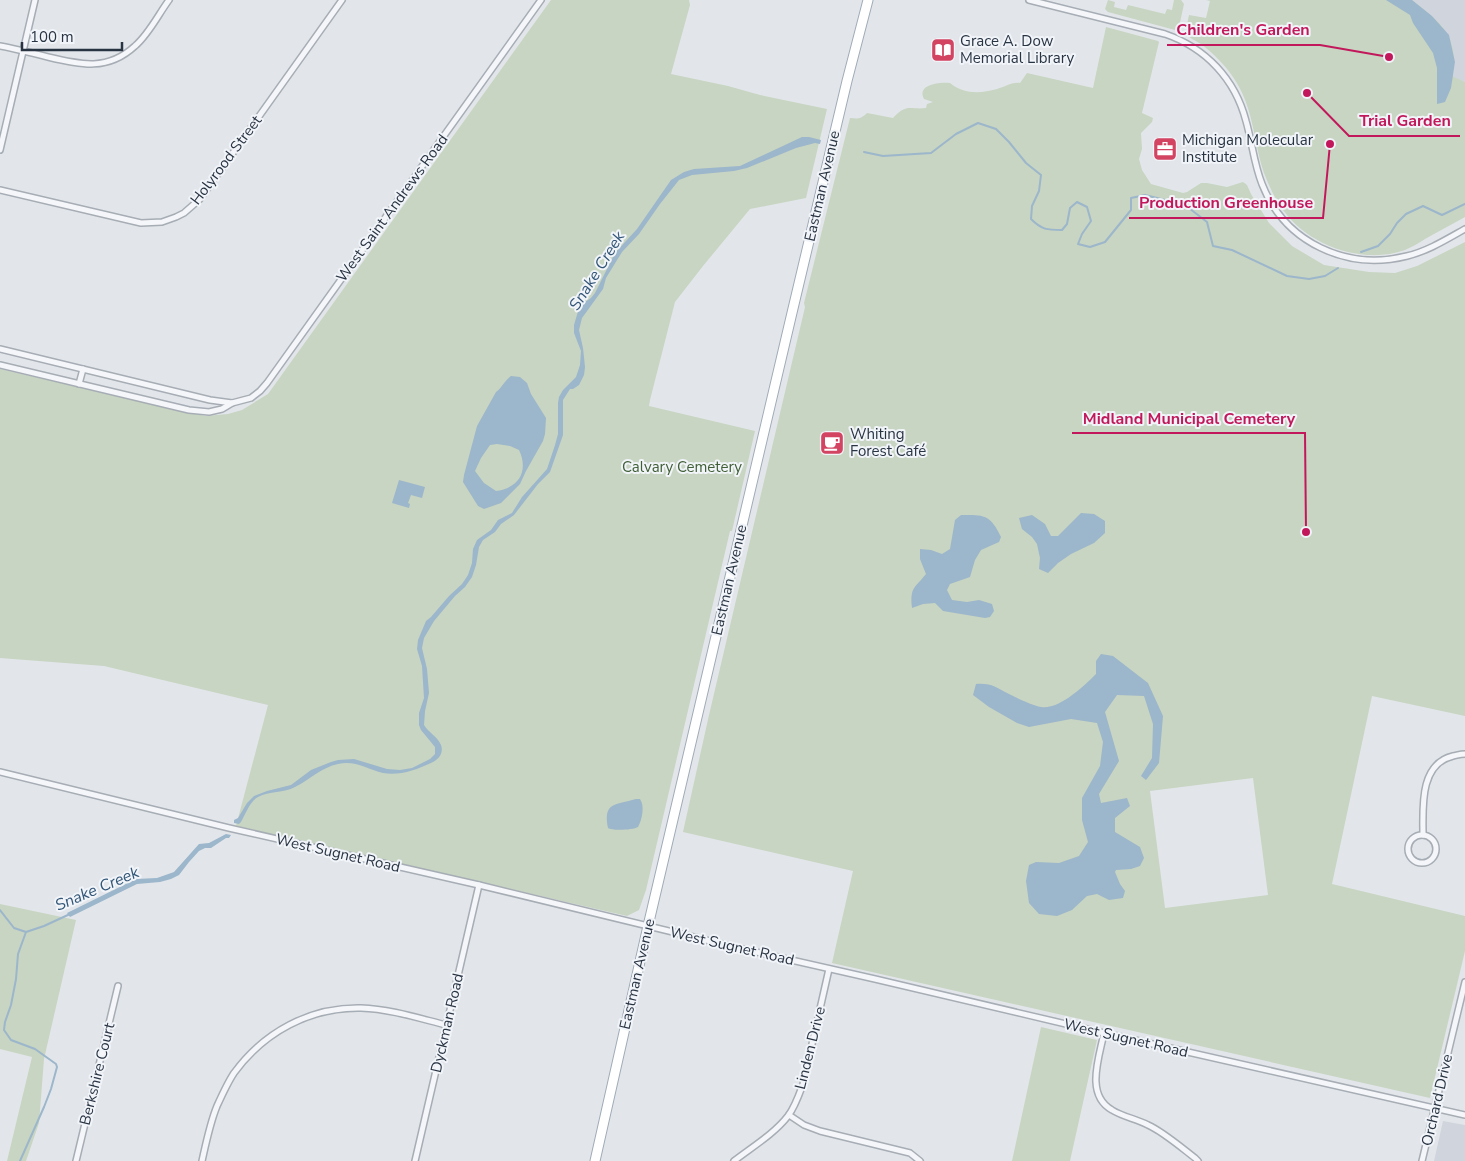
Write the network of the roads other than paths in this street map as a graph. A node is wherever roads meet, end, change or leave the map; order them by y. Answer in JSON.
{"nodes":[{"id":1,"x":35,"y":0,"type":"edge"},
{"id":2,"x":169,"y":0,"type":"edge"},
{"id":3,"x":342,"y":0,"type":"edge"},
{"id":4,"x":541,"y":0,"type":"edge"},
{"id":5,"x":868,"y":0,"type":"edge"},
{"id":6,"x":1029,"y":0,"type":"edge"},
{"id":7,"x":0,"y":46,"type":"edge"},
{"id":8,"x":23,"y":51,"type":"junction"},
{"id":9,"x":0,"y":150,"type":"edge"},
{"id":10,"x":0,"y":190,"type":"edge"},
{"id":11,"x":1465,"y":229,"type":"edge"},
{"id":12,"x":0,"y":349,"type":"edge"},
{"id":13,"x":0,"y":365,"type":"edge"},
{"id":14,"x":83,"y":369,"type":"junction"},
{"id":15,"x":79,"y":384,"type":"junction"},
{"id":16,"x":232,"y":403,"type":"junction"},
{"id":17,"x":1465,"y":754,"type":"edge"},
{"id":18,"x":0,"y":772,"type":"edge"},
{"id":19,"x":1423,"y":835,"type":"junction"},
{"id":20,"x":479,"y":885,"type":"junction"},
{"id":21,"x":648,"y":926,"type":"junction"},
{"id":22,"x":830,"y":969,"type":"junction"},
{"id":23,"x":1465,"y":982,"type":"edge"},
{"id":24,"x":118,"y":986,"type":"dead end"},
{"id":25,"x":446,"y":1025,"type":"junction"},
{"id":26,"x":1104,"y":1033,"type":"junction"},
{"id":27,"x":1435,"y":1109,"type":"junction"},
{"id":28,"x":789,"y":1114,"type":"junction"},
{"id":29,"x":1465,"y":1115,"type":"edge"},
{"id":30,"x":76,"y":1161,"type":"edge"},
{"id":31,"x":202,"y":1161,"type":"edge"},
{"id":32,"x":415,"y":1161,"type":"edge"},
{"id":33,"x":595,"y":1161,"type":"edge"},
{"id":34,"x":734,"y":1161,"type":"edge"},
{"id":35,"x":920,"y":1161,"type":"edge"},
{"id":36,"x":1198,"y":1161,"type":"edge"},
{"id":37,"x":1422,"y":1161,"type":"edge"}],
"edges":[{"from":1,"to":8,"type":"street"},
{"from":2,"to":8,"type":"street"},
{"from":3,"to":10,"type":"street","name":"Holyrood Street"},
{"from":4,"to":16,"type":"street","name":"West Saint Andrews Road"},
{"from":5,"to":21,"type":"main road","name":"Eastman Avenue"},
{"from":6,"to":11,"type":"street"},
{"from":7,"to":8,"type":"street"},
{"from":8,"to":9,"type":"street"},
{"from":12,"to":14,"type":"street","name":"West Saint Andrews Road"},
{"from":13,"to":15,"type":"street","name":"West Saint Andrews Road"},
{"from":14,"to":15,"type":"street"},
{"from":14,"to":16,"type":"street","name":"West Saint Andrews Road"},
{"from":15,"to":16,"type":"street","name":"West Saint Andrews Road"},
{"from":17,"to":19,"type":"street"},
{"from":18,"to":20,"type":"street","name":"West Sugnet Road"},
{"from":19,"to":19,"type":"street"},
{"from":20,"to":21,"type":"street","name":"West Sugnet Road"},
{"from":20,"to":25,"type":"street","name":"Dyckman Road"},
{"from":21,"to":22,"type":"street","name":"West Sugnet Road"},
{"from":21,"to":33,"type":"main road","name":"Eastman Avenue"},
{"from":22,"to":26,"type":"street","name":"West Sugnet Road"},
{"from":22,"to":28,"type":"street","name":"Linden Drive"},
{"from":23,"to":27,"type":"street","name":"Orchard Drive"},
{"from":24,"to":30,"type":"street","name":"Berkshire Court"},
{"from":25,"to":31,"type":"street"},
{"from":25,"to":32,"type":"street","name":"Dyckman Road"},
{"from":26,"to":27,"type":"street","name":"West Sugnet Road"},
{"from":26,"to":36,"type":"street"},
{"from":27,"to":29,"type":"street","name":"West Sugnet Road"},
{"from":27,"to":37,"type":"street","name":"Orchard Drive"},
{"from":28,"to":34,"type":"street","name":"Linden Drive"},
{"from":28,"to":35,"type":"street"}]}
